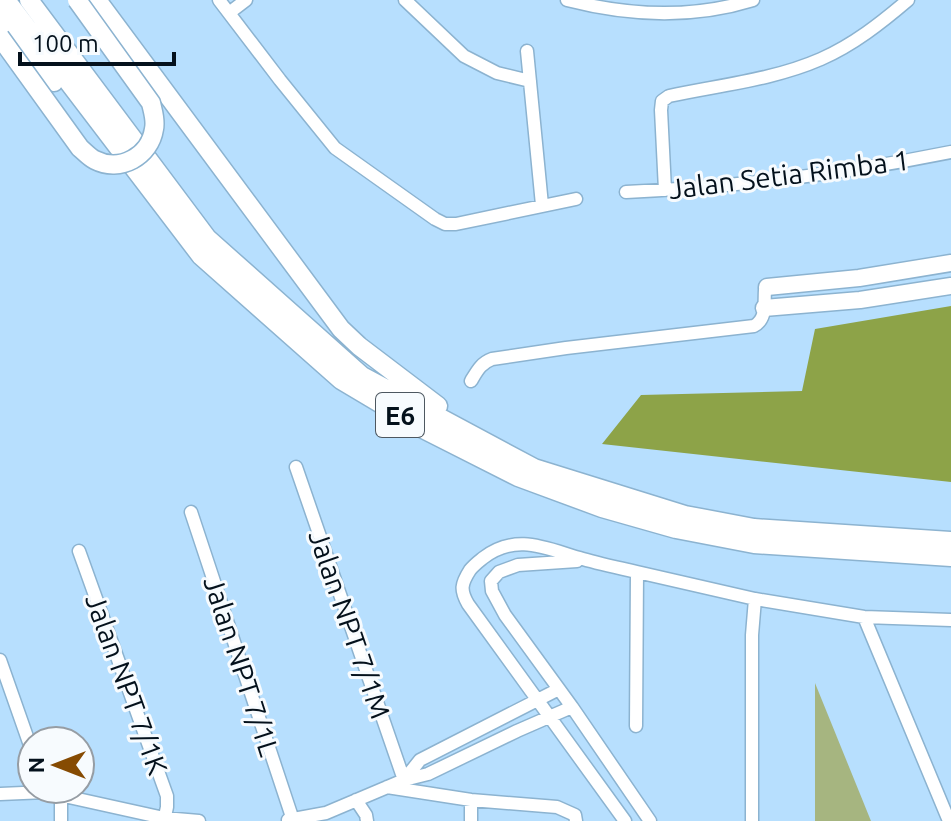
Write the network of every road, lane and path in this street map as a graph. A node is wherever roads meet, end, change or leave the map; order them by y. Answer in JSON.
{"nodes":[{"id":1,"x":6,"y":0,"type":"edge"},
{"id":2,"x":29,"y":0,"type":"edge"},
{"id":3,"x":77,"y":0,"type":"edge"},
{"id":4,"x":97,"y":0,"type":"edge"},
{"id":5,"x":219,"y":0,"type":"edge"},
{"id":6,"x":246,"y":0,"type":"edge"},
{"id":7,"x":405,"y":0,"type":"edge"},
{"id":8,"x":567,"y":0,"type":"edge"},
{"id":9,"x":753,"y":0,"type":"edge"},
{"id":10,"x":908,"y":0,"type":"edge"},
{"id":11,"x":229,"y":13,"type":"junction"},
{"id":12,"x":0,"y":15,"type":"edge"},
{"id":13,"x":0,"y":37,"type":"edge"},
{"id":14,"x":527,"y":51,"type":"dead end"},
{"id":15,"x":530,"y":81,"type":"junction"},
{"id":16,"x":103,"y":127,"type":"junction"},
{"id":17,"x":951,"y":152,"type":"edge"},
{"id":18,"x":665,"y":190,"type":"junction"},
{"id":19,"x":626,"y":192,"type":"dead end"},
{"id":20,"x":576,"y":199,"type":"dead end"},
{"id":21,"x":542,"y":205,"type":"junction"},
{"id":22,"x":951,"y":263,"type":"edge"},
{"id":23,"x":951,"y":286,"type":"edge"},
{"id":24,"x":767,"y":287,"type":"joint"},
{"id":25,"x":764,"y":308,"type":"junction"},
{"id":26,"x":471,"y":381,"type":"dead end"},
{"id":27,"x":296,"y":467,"type":"dead end"},
{"id":28,"x":534,"y":468,"type":"junction"},
{"id":29,"x":191,"y":512,"type":"dead end"},
{"id":30,"x":951,"y":541,"type":"edge"},
{"id":31,"x":79,"y":551,"type":"dead end"},
{"id":32,"x":951,"y":557,"type":"edge"},
{"id":33,"x":588,"y":561,"type":"junction"},
{"id":34,"x":637,"y":572,"type":"junction"},
{"id":35,"x":755,"y":599,"type":"junction"},
{"id":36,"x":864,"y":617,"type":"junction"},
{"id":37,"x":951,"y":620,"type":"edge"},
{"id":38,"x":0,"y":660,"type":"edge"},
{"id":39,"x":559,"y":689,"type":"junction"},
{"id":40,"x":538,"y":699,"type":"junction"},
{"id":41,"x":572,"y":707,"type":"junction"},
{"id":42,"x":550,"y":716,"type":"junction"},
{"id":43,"x":23,"y":725,"type":"edge"},
{"id":44,"x":636,"y":726,"type":"dead end"},
{"id":45,"x":404,"y":780,"type":"junction"},
{"id":46,"x":387,"y":787,"type":"junction"},
{"id":47,"x":356,"y":800,"type":"junction"},
{"id":48,"x":471,"y":800,"type":"junction"},
{"id":49,"x":96,"y":803,"type":"edge"},
{"id":50,"x":164,"y":820,"type":"edge"},
{"id":51,"x":289,"y":820,"type":"edge"},
{"id":52,"x":199,"y":821,"type":"edge"},
{"id":53,"x":367,"y":821,"type":"edge"},
{"id":54,"x":471,"y":821,"type":"edge"},
{"id":55,"x":576,"y":821,"type":"edge"},
{"id":56,"x":625,"y":821,"type":"edge"},
{"id":57,"x":650,"y":821,"type":"edge"},
{"id":58,"x":752,"y":821,"type":"edge"},
{"id":59,"x":949,"y":821,"type":"edge"}],
"edges":[{"from":1,"to":16,"type":"highway","number":"E6"},
{"from":2,"to":28,"type":"highway","number":"E6"},
{"from":3,"to":13,"type":"highway","bridge":true},
{"from":4,"to":28,"type":"highway"},
{"from":5,"to":11,"type":"street"},
{"from":6,"to":11,"type":"street"},
{"from":7,"to":15,"type":"street"},
{"from":8,"to":9,"type":"street"},
{"from":10,"to":18,"type":"street"},
{"from":11,"to":21,"type":"street"},
{"from":12,"to":16,"type":"highway"},
{"from":14,"to":15,"type":"street"},
{"from":15,"to":21,"type":"street"},
{"from":16,"to":32,"type":"highway","number":"E6"},
{"from":17,"to":18,"type":"street","name":"Jalan Setia Rimba 1"},
{"from":18,"to":19,"type":"street","name":"Jalan Setia Rimba 1"},
{"from":20,"to":21,"type":"street"},
{"from":22,"to":24,"type":"main road"},
{"from":23,"to":25,"type":"main road"},
{"from":24,"to":25,"type":"street"},
{"from":25,"to":26,"type":"street"},
{"from":27,"to":45,"type":"street","name":"Jalan NPT 7/1M"},
{"from":28,"to":30,"type":"highway","number":"E6"},
{"from":29,"to":51,"type":"street","name":"Jalan NPT 7/1L"},
{"from":31,"to":50,"type":"street","name":"Jalan NPT 7/1K"},
{"from":33,"to":34,"type":"street"},
{"from":33,"to":39,"type":"street"},
{"from":33,"to":40,"type":"street"},
{"from":34,"to":35,"type":"street"},
{"from":34,"to":44,"type":"street"},
{"from":35,"to":36,"type":"street"},
{"from":35,"to":58,"type":"street"},
{"from":36,"to":37,"type":"street"},
{"from":36,"to":59,"type":"street"},
{"from":38,"to":43,"type":"street"},
{"from":39,"to":40,"type":"street"},
{"from":39,"to":41,"type":"street"},
{"from":40,"to":42,"type":"street"},
{"from":40,"to":45,"type":"street"},
{"from":41,"to":42,"type":"street"},
{"from":41,"to":57,"type":"street"},
{"from":42,"to":45,"type":"street"},
{"from":42,"to":56,"type":"street"},
{"from":45,"to":46,"type":"street"},
{"from":46,"to":47,"type":"street"},
{"from":46,"to":48,"type":"street"},
{"from":47,"to":51,"type":"street"},
{"from":47,"to":53,"type":"street"},
{"from":48,"to":54,"type":"street"},
{"from":48,"to":55,"type":"street"},
{"from":49,"to":50,"type":"street"},
{"from":50,"to":52,"type":"street"}]}
